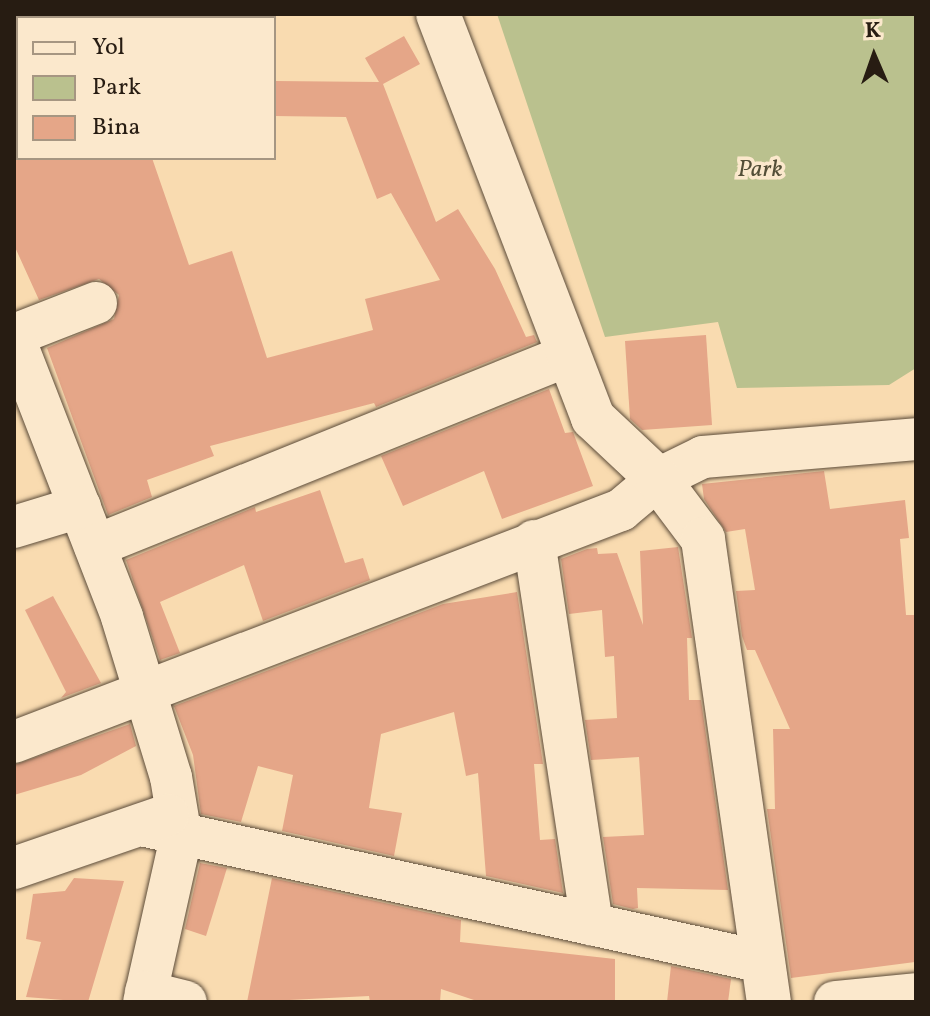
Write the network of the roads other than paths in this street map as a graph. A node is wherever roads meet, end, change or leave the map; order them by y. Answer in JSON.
{"nodes":[{"id":1,"x":438,"y":14,"type":"edge"},
{"id":2,"x":96,"y":303,"type":"dead end"},
{"id":3,"x":14,"y":337,"type":"edge"},
{"id":4,"x":569,"y":355,"type":"junction"},
{"id":5,"x":916,"y":439,"type":"edge"},
{"id":6,"x":658,"y":479,"type":"junction"},
{"id":7,"x":80,"y":507,"type":"junction"},
{"id":8,"x":14,"y":527,"type":"edge"},
{"id":9,"x":534,"y":541,"type":"junction"},
{"id":10,"x":95,"y":546,"type":"junction"},
{"id":11,"x":144,"y":689,"type":"junction"},
{"id":12,"x":14,"y":742,"type":"edge"},
{"id":13,"x":166,"y":824,"type":"junction"},
{"id":14,"x":14,"y":868,"type":"edge"},
{"id":15,"x":592,"y":925,"type":"junction"},
{"id":16,"x":766,"y":982,"type":"edge"},
{"id":17,"x":916,"y":994,"type":"edge"},
{"id":18,"x":158,"y":999,"type":"edge"},
{"id":19,"x":835,"y":1002,"type":"edge"}],
"edges":[{"from":1,"to":4,"type":"street"},
{"from":2,"to":3,"type":"street"},
{"from":3,"to":7,"type":"street"},
{"from":4,"to":6,"type":"street"},
{"from":4,"to":10,"type":"street"},
{"from":5,"to":6,"type":"street"},
{"from":6,"to":9,"type":"street"},
{"from":6,"to":16,"type":"street"},
{"from":7,"to":8,"type":"street"},
{"from":7,"to":10,"type":"street"},
{"from":9,"to":11,"type":"street"},
{"from":9,"to":15,"type":"street"},
{"from":10,"to":11,"type":"street"},
{"from":11,"to":12,"type":"street"},
{"from":11,"to":13,"type":"street"},
{"from":13,"to":14,"type":"street"},
{"from":13,"to":15,"type":"street"},
{"from":13,"to":18,"type":"street"},
{"from":15,"to":16,"type":"street"},
{"from":17,"to":19,"type":"street"}]}
